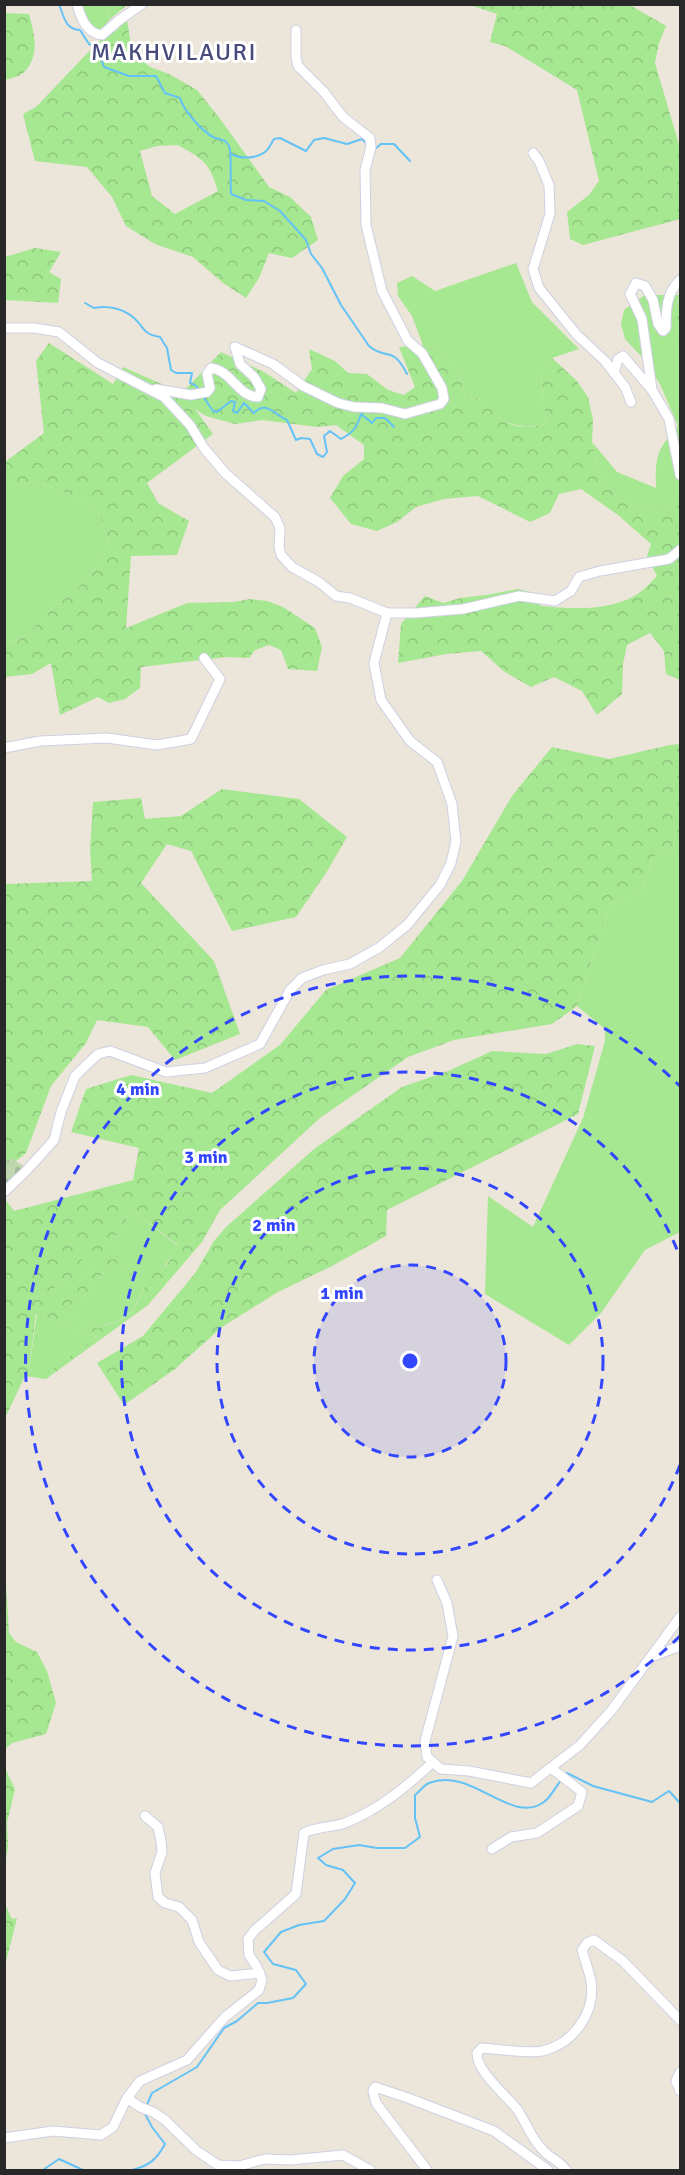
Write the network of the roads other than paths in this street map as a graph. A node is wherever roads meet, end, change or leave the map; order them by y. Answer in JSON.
{"nodes":[{"id":1,"x":77,"y":4,"type":"edge"},
{"id":2,"x":142,"y":4,"type":"edge"},
{"id":3,"x":296,"y":30,"type":"dead end"},
{"id":4,"x":533,"y":153,"type":"dead end"},
{"id":5,"x":681,"y":280,"type":"edge"},
{"id":6,"x":4,"y":327,"type":"edge"},
{"id":7,"x":614,"y":373,"type":"junction"},
{"id":8,"x":145,"y":387,"type":"junction"},
{"id":9,"x":652,"y":390,"type":"junction"},
{"id":10,"x":631,"y":402,"type":"dead end"},
{"id":11,"x":681,"y":475,"type":"edge"},
{"id":12,"x":681,"y":550,"type":"edge"},
{"id":13,"x":387,"y":613,"type":"junction"},
{"id":14,"x":204,"y":658,"type":"dead end"},
{"id":15,"x":4,"y":747,"type":"edge"},
{"id":16,"x":4,"y":1192,"type":"edge"},
{"id":17,"x":437,"y":1580,"type":"dead end"},
{"id":18,"x":681,"y":1617,"type":"edge"},
{"id":19,"x":681,"y":1646,"type":"edge"},
{"id":20,"x":651,"y":1657,"type":"junction"},
{"id":21,"x":433,"y":1762,"type":"junction"},
{"id":22,"x":551,"y":1768,"type":"junction"},
{"id":23,"x":145,"y":1816,"type":"dead end"},
{"id":24,"x":492,"y":1849,"type":"dead end"},
{"id":25,"x":260,"y":1973,"type":"junction"},
{"id":26,"x":681,"y":2020,"type":"edge"},
{"id":27,"x":681,"y":2072,"type":"edge"},
{"id":28,"x":681,"y":2091,"type":"edge"},
{"id":29,"x":127,"y":2098,"type":"junction"},
{"id":30,"x":4,"y":2138,"type":"edge"},
{"id":31,"x":370,"y":2170,"type":"edge"},
{"id":32,"x":427,"y":2170,"type":"edge"},
{"id":33,"x":548,"y":2170,"type":"edge"},
{"id":34,"x":566,"y":2170,"type":"edge"}],
"edges":[{"from":1,"to":2,"type":"street"},
{"from":3,"to":8,"type":"street"},
{"from":4,"to":7,"type":"street"},
{"from":5,"to":9,"type":"street"},
{"from":6,"to":8,"type":"street"},
{"from":7,"to":9,"type":"street"},
{"from":7,"to":10,"type":"street"},
{"from":8,"to":13,"type":"street"},
{"from":9,"to":11,"type":"street"},
{"from":12,"to":13,"type":"street"},
{"from":13,"to":16,"type":"street"},
{"from":14,"to":15,"type":"street"},
{"from":17,"to":21,"type":"street"},
{"from":18,"to":20,"type":"street"},
{"from":19,"to":20,"type":"street"},
{"from":20,"to":22,"type":"street"},
{"from":21,"to":22,"type":"street"},
{"from":21,"to":25,"type":"street"},
{"from":22,"to":24,"type":"street"},
{"from":23,"to":25,"type":"street"},
{"from":25,"to":29,"type":"street"},
{"from":26,"to":34,"type":"street"},
{"from":27,"to":28,"type":"street"},
{"from":29,"to":30,"type":"street"},
{"from":29,"to":31,"type":"street"},
{"from":32,"to":33,"type":"street"}]}
